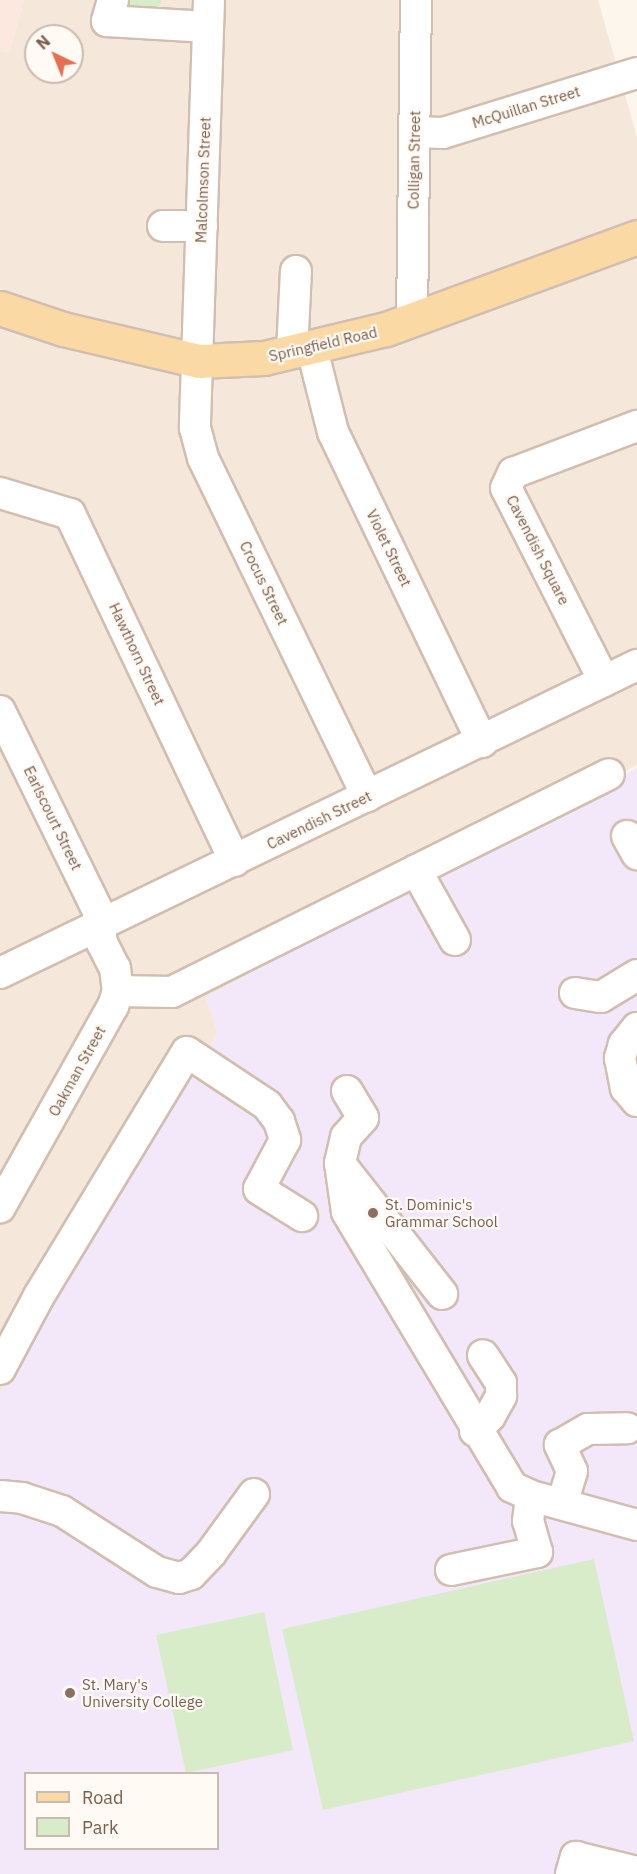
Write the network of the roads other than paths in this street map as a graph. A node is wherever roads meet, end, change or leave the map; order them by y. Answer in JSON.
{"nodes":[{"id":1,"x":112,"y":0,"type":"edge"},
{"id":2,"x":416,"y":0,"type":"edge"},
{"id":3,"x":209,"y":14,"type":"edge"},
{"id":4,"x":637,"y":73,"type":"edge"},
{"id":5,"x":414,"y":132,"type":"junction"},
{"id":6,"x":162,"y":226,"type":"dead end"},
{"id":7,"x":202,"y":226,"type":"junction"},
{"id":8,"x":637,"y":237,"type":"edge"},
{"id":9,"x":296,"y":271,"type":"dead end"},
{"id":10,"x":0,"y":308,"type":"edge"},
{"id":11,"x":412,"y":321,"type":"junction"},
{"id":12,"x":302,"y":351,"type":"junction"},
{"id":13,"x":199,"y":361,"type":"junction"},
{"id":14,"x":637,"y":426,"type":"edge"},
{"id":15,"x":0,"y":493,"type":"edge"},
{"id":16,"x":637,"y":665,"type":"edge"},
{"id":17,"x":604,"y":681,"type":"junction"},
{"id":18,"x":0,"y":711,"type":"edge"},
{"id":19,"x":482,"y":742,"type":"junction"},
{"id":20,"x":609,"y":774,"type":"dead end"},
{"id":21,"x":367,"y":796,"type":"junction"},
{"id":22,"x":236,"y":861,"type":"junction"},
{"id":23,"x":416,"y":870,"type":"junction"},
{"id":24,"x":100,"y":928,"type":"junction"},
{"id":25,"x":455,"y":940,"type":"dead end"},
{"id":26,"x":0,"y":973,"type":"edge"},
{"id":27,"x":637,"y":975,"type":"edge"},
{"id":28,"x":118,"y":991,"type":"junction"},
{"id":29,"x":575,"y":993,"type":"dead end"},
{"id":30,"x":637,"y":1028,"type":"edge"},
{"id":31,"x":347,"y":1092,"type":"dead end"},
{"id":32,"x":637,"y":1101,"type":"edge"},
{"id":33,"x":340,"y":1163,"type":"junction"},
{"id":34,"x":0,"y":1207,"type":"edge"},
{"id":35,"x":303,"y":1216,"type":"dead end"},
{"id":36,"x":442,"y":1294,"type":"dead end"},
{"id":37,"x":483,"y":1355,"type":"dead end"},
{"id":38,"x":0,"y":1369,"type":"edge"},
{"id":39,"x":627,"y":1428,"type":"dead end"},
{"id":40,"x":475,"y":1431,"type":"junction"},
{"id":41,"x":254,"y":1494,"type":"dead end"},
{"id":42,"x":0,"y":1496,"type":"edge"},
{"id":43,"x":531,"y":1496,"type":"junction"},
{"id":44,"x":562,"y":1504,"type":"junction"},
{"id":45,"x":637,"y":1524,"type":"edge"},
{"id":46,"x":451,"y":1570,"type":"dead end"},
{"id":47,"x":637,"y":1872,"type":"edge"},
{"id":48,"x":571,"y":1874,"type":"edge"}],
"edges":[{"from":1,"to":3,"type":"street"},
{"from":2,"to":5,"type":"street","name":"Colligan Street"},
{"from":3,"to":7,"type":"street","name":"Malcolmson Street"},
{"from":4,"to":5,"type":"street","name":"McQuillan Street"},
{"from":5,"to":11,"type":"street","name":"Colligan Street"},
{"from":6,"to":7,"type":"street"},
{"from":7,"to":13,"type":"street","name":"Malcolmson Street"},
{"from":8,"to":11,"type":"main road","name":"Springfield Road"},
{"from":9,"to":12,"type":"street","name":"Violet Street"},
{"from":10,"to":13,"type":"main road","name":"Springfield Road"},
{"from":11,"to":12,"type":"main road","name":"Springfield Road"},
{"from":12,"to":13,"type":"main road","name":"Springfield Road"},
{"from":12,"to":19,"type":"street","name":"Violet Street"},
{"from":13,"to":21,"type":"street","name":"Crocus Street"},
{"from":14,"to":17,"type":"street","name":"Cavendish Square"},
{"from":15,"to":22,"type":"street","name":"Hawthorn Street"},
{"from":16,"to":17,"type":"street","name":"Cavendish Street"},
{"from":17,"to":19,"type":"street","name":"Cavendish Street"},
{"from":18,"to":24,"type":"street","name":"Earlscourt Street"},
{"from":19,"to":21,"type":"street","name":"Cavendish Street"},
{"from":20,"to":23,"type":"street"},
{"from":21,"to":22,"type":"street","name":"Cavendish Street"},
{"from":22,"to":24,"type":"street","name":"Cavendish Street"},
{"from":23,"to":25,"type":"street"},
{"from":23,"to":28,"type":"street"},
{"from":24,"to":26,"type":"street","name":"Cavendish Street"},
{"from":24,"to":28,"type":"street"},
{"from":27,"to":29,"type":"street"},
{"from":28,"to":34,"type":"street","name":"Oakman Street"},
{"from":30,"to":32,"type":"street"},
{"from":31,"to":33,"type":"street"},
{"from":33,"to":36,"type":"street"},
{"from":33,"to":40,"type":"street"},
{"from":35,"to":38,"type":"street"},
{"from":37,"to":40,"type":"street"},
{"from":39,"to":44,"type":"street"},
{"from":40,"to":43,"type":"street"},
{"from":41,"to":42,"type":"street"},
{"from":43,"to":44,"type":"street"},
{"from":43,"to":46,"type":"street"},
{"from":44,"to":45,"type":"street"},
{"from":47,"to":48,"type":"street"}]}
